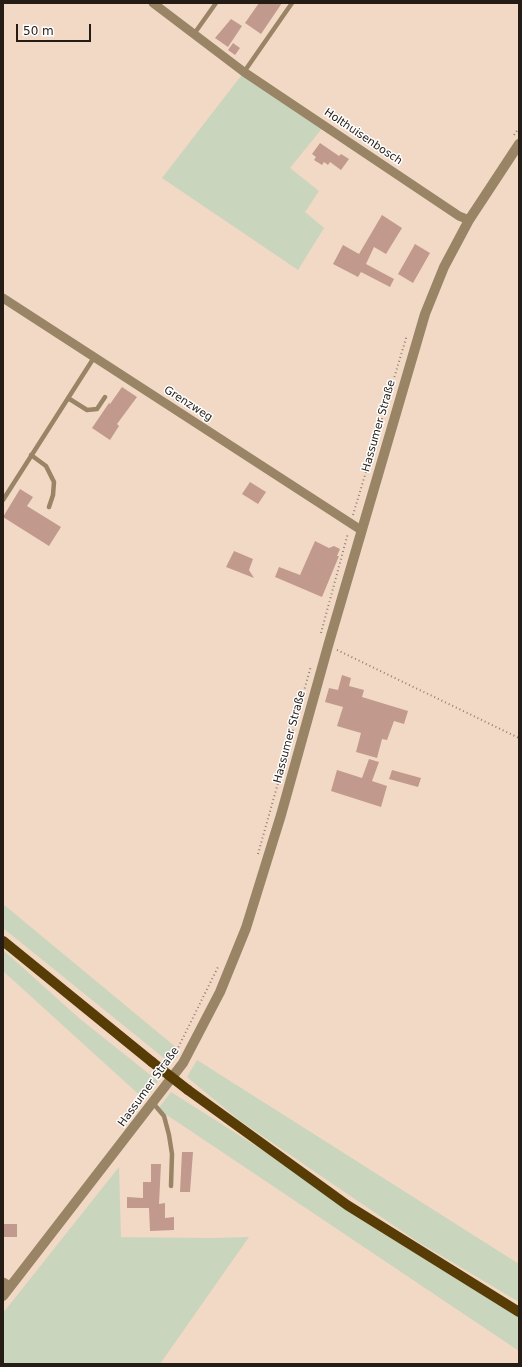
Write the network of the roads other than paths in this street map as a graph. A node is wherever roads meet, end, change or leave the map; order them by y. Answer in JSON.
{"nodes":[{"id":1,"x":153,"y":3,"type":"edge"},
{"id":2,"x":216,"y":3,"type":"edge"},
{"id":3,"x":292,"y":3,"type":"edge"},
{"id":4,"x":194,"y":34,"type":"junction"},
{"id":5,"x":244,"y":72,"type":"junction"},
{"id":6,"x":515,"y":142,"type":"edge"},
{"id":7,"x":469,"y":220,"type":"junction"},
{"id":8,"x":3,"y":298,"type":"edge"},
{"id":9,"x":94,"y":356,"type":"junction"},
{"id":10,"x":105,"y":397,"type":"dead end"},
{"id":11,"x":68,"y":398,"type":"junction"},
{"id":12,"x":31,"y":456,"type":"junction"},
{"id":13,"x":3,"y":500,"type":"edge"},
{"id":14,"x":49,"y":507,"type":"dead end"},
{"id":15,"x":361,"y":530,"type":"junction"},
{"id":16,"x":3,"y":941,"type":"edge"},
{"id":17,"x":153,"y":1103,"type":"junction"},
{"id":18,"x":171,"y":1186,"type":"dead end"},
{"id":19,"x":7,"y":1284,"type":"edge"},
{"id":20,"x":3,"y":1296,"type":"edge"},
{"id":21,"x":519,"y":1312,"type":"edge"}],
"edges":[{"from":1,"to":4,"type":"street","name":"Holthuisenbosch"},
{"from":2,"to":4,"type":"lane"},
{"from":3,"to":5,"type":"lane"},
{"from":4,"to":5,"type":"street","name":"Holthuisenbosch"},
{"from":5,"to":7,"type":"street","name":"Holthuisenbosch"},
{"from":6,"to":7,"type":"street","name":"Hassumer Straße"},
{"from":7,"to":15,"type":"street","name":"Hassumer Straße"},
{"from":8,"to":9,"type":"street","name":"Grenzweg"},
{"from":9,"to":11,"type":"lane"},
{"from":9,"to":15,"type":"street","name":"Grenzweg"},
{"from":10,"to":11,"type":"lane"},
{"from":11,"to":12,"type":"lane"},
{"from":12,"to":13,"type":"lane"},
{"from":12,"to":14,"type":"lane"},
{"from":15,"to":17,"type":"street","name":"Hassumer Straße"},
{"from":16,"to":21,"type":"main road","bridge":true},
{"from":17,"to":18,"type":"lane"},
{"from":17,"to":19,"type":"street","name":"Hassumer Straße"},
{"from":19,"to":20,"type":"street","name":"Hassumer Straße"}]}
